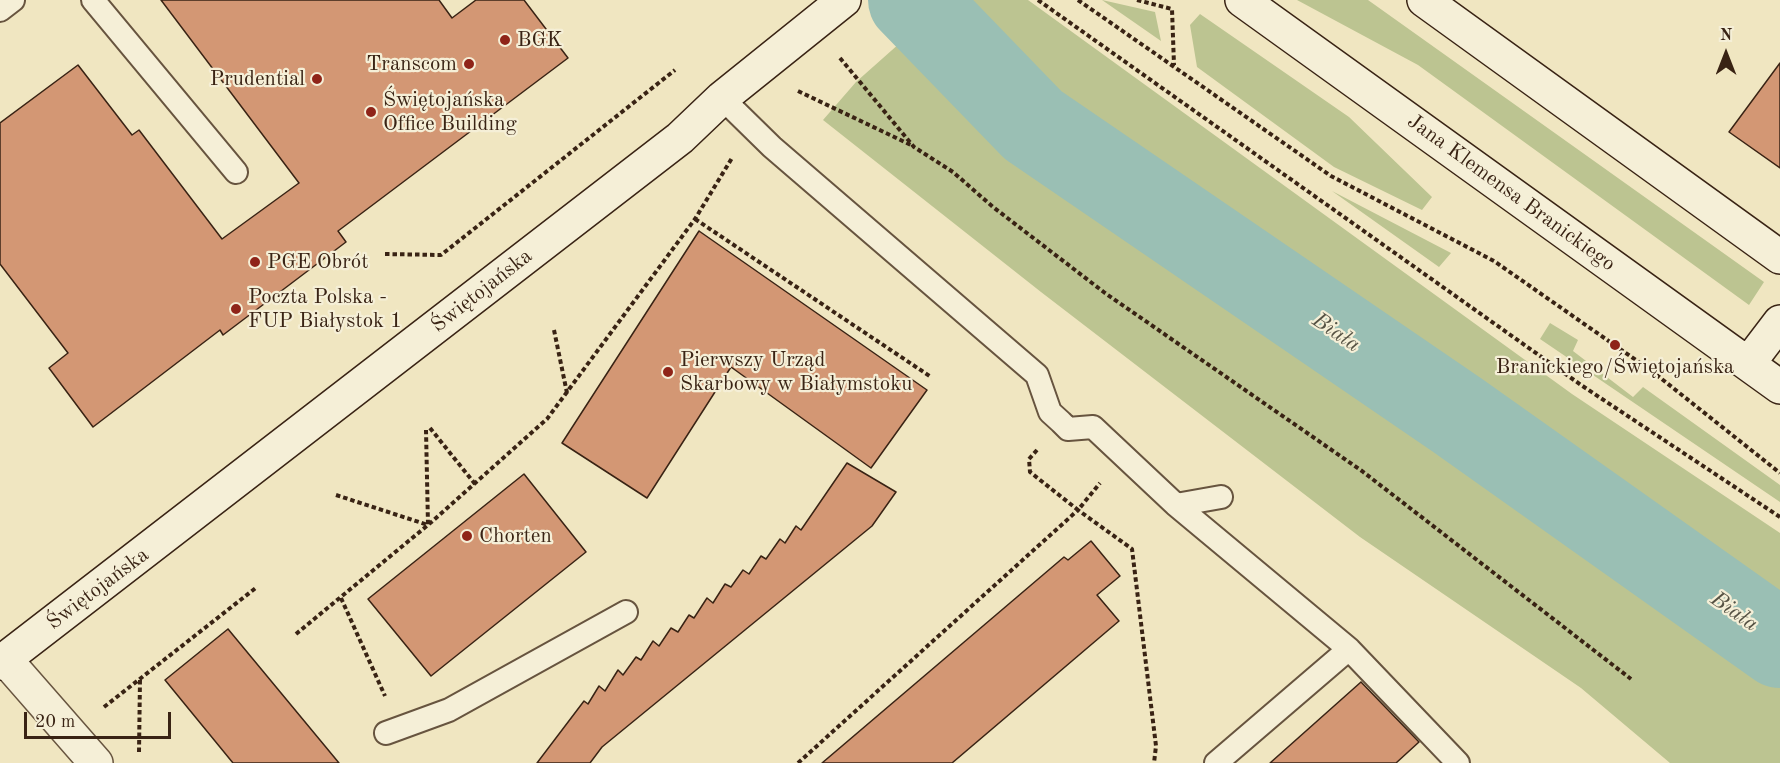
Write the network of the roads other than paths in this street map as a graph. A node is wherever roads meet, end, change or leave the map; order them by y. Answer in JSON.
{"nodes":[{"id":1,"x":13,"y":0,"type":"edge"},
{"id":2,"x":93,"y":0,"type":"edge"},
{"id":3,"x":1242,"y":0,"type":"edge"},
{"id":4,"x":1424,"y":0,"type":"edge"},
{"id":5,"x":832,"y":9,"type":"edge"},
{"id":6,"x":0,"y":10,"type":"edge"},
{"id":7,"x":722,"y":98,"type":"junction"},
{"id":8,"x":236,"y":172,"type":"dead end"},
{"id":9,"x":1780,"y":257,"type":"edge"},
{"id":10,"x":1780,"y":322,"type":"edge"},
{"id":11,"x":1749,"y":364,"type":"junction"},
{"id":12,"x":1780,"y":387,"type":"edge"},
{"id":13,"x":1221,"y":497,"type":"dead end"},
{"id":14,"x":1176,"y":505,"type":"junction"},
{"id":15,"x":626,"y":612,"type":"dead end"},
{"id":16,"x":1349,"y":649,"type":"junction"},
{"id":17,"x":3,"y":661,"type":"edge"},
{"id":18,"x":393,"y":731,"type":"road end"},
{"id":19,"x":96,"y":763,"type":"edge"},
{"id":20,"x":1216,"y":763,"type":"edge"},
{"id":21,"x":1458,"y":763,"type":"edge"}],
"edges":[{"from":1,"to":6,"type":"lane"},
{"from":2,"to":8,"type":"lane"},
{"from":3,"to":11,"type":"street","name":"Jana Klemensa Branickiego"},
{"from":4,"to":9,"type":"street"},
{"from":5,"to":7,"type":"street","name":"Świętojańska"},
{"from":7,"to":14,"type":"lane"},
{"from":7,"to":17,"type":"street","name":"Świętojańska"},
{"from":10,"to":11,"type":"street"},
{"from":11,"to":12,"type":"street","name":"Jana Klemensa Branickiego"},
{"from":13,"to":14,"type":"lane"},
{"from":14,"to":16,"type":"lane"},
{"from":15,"to":18,"type":"lane"},
{"from":16,"to":20,"type":"lane"},
{"from":16,"to":21,"type":"lane"},
{"from":17,"to":19,"type":"street"}]}
